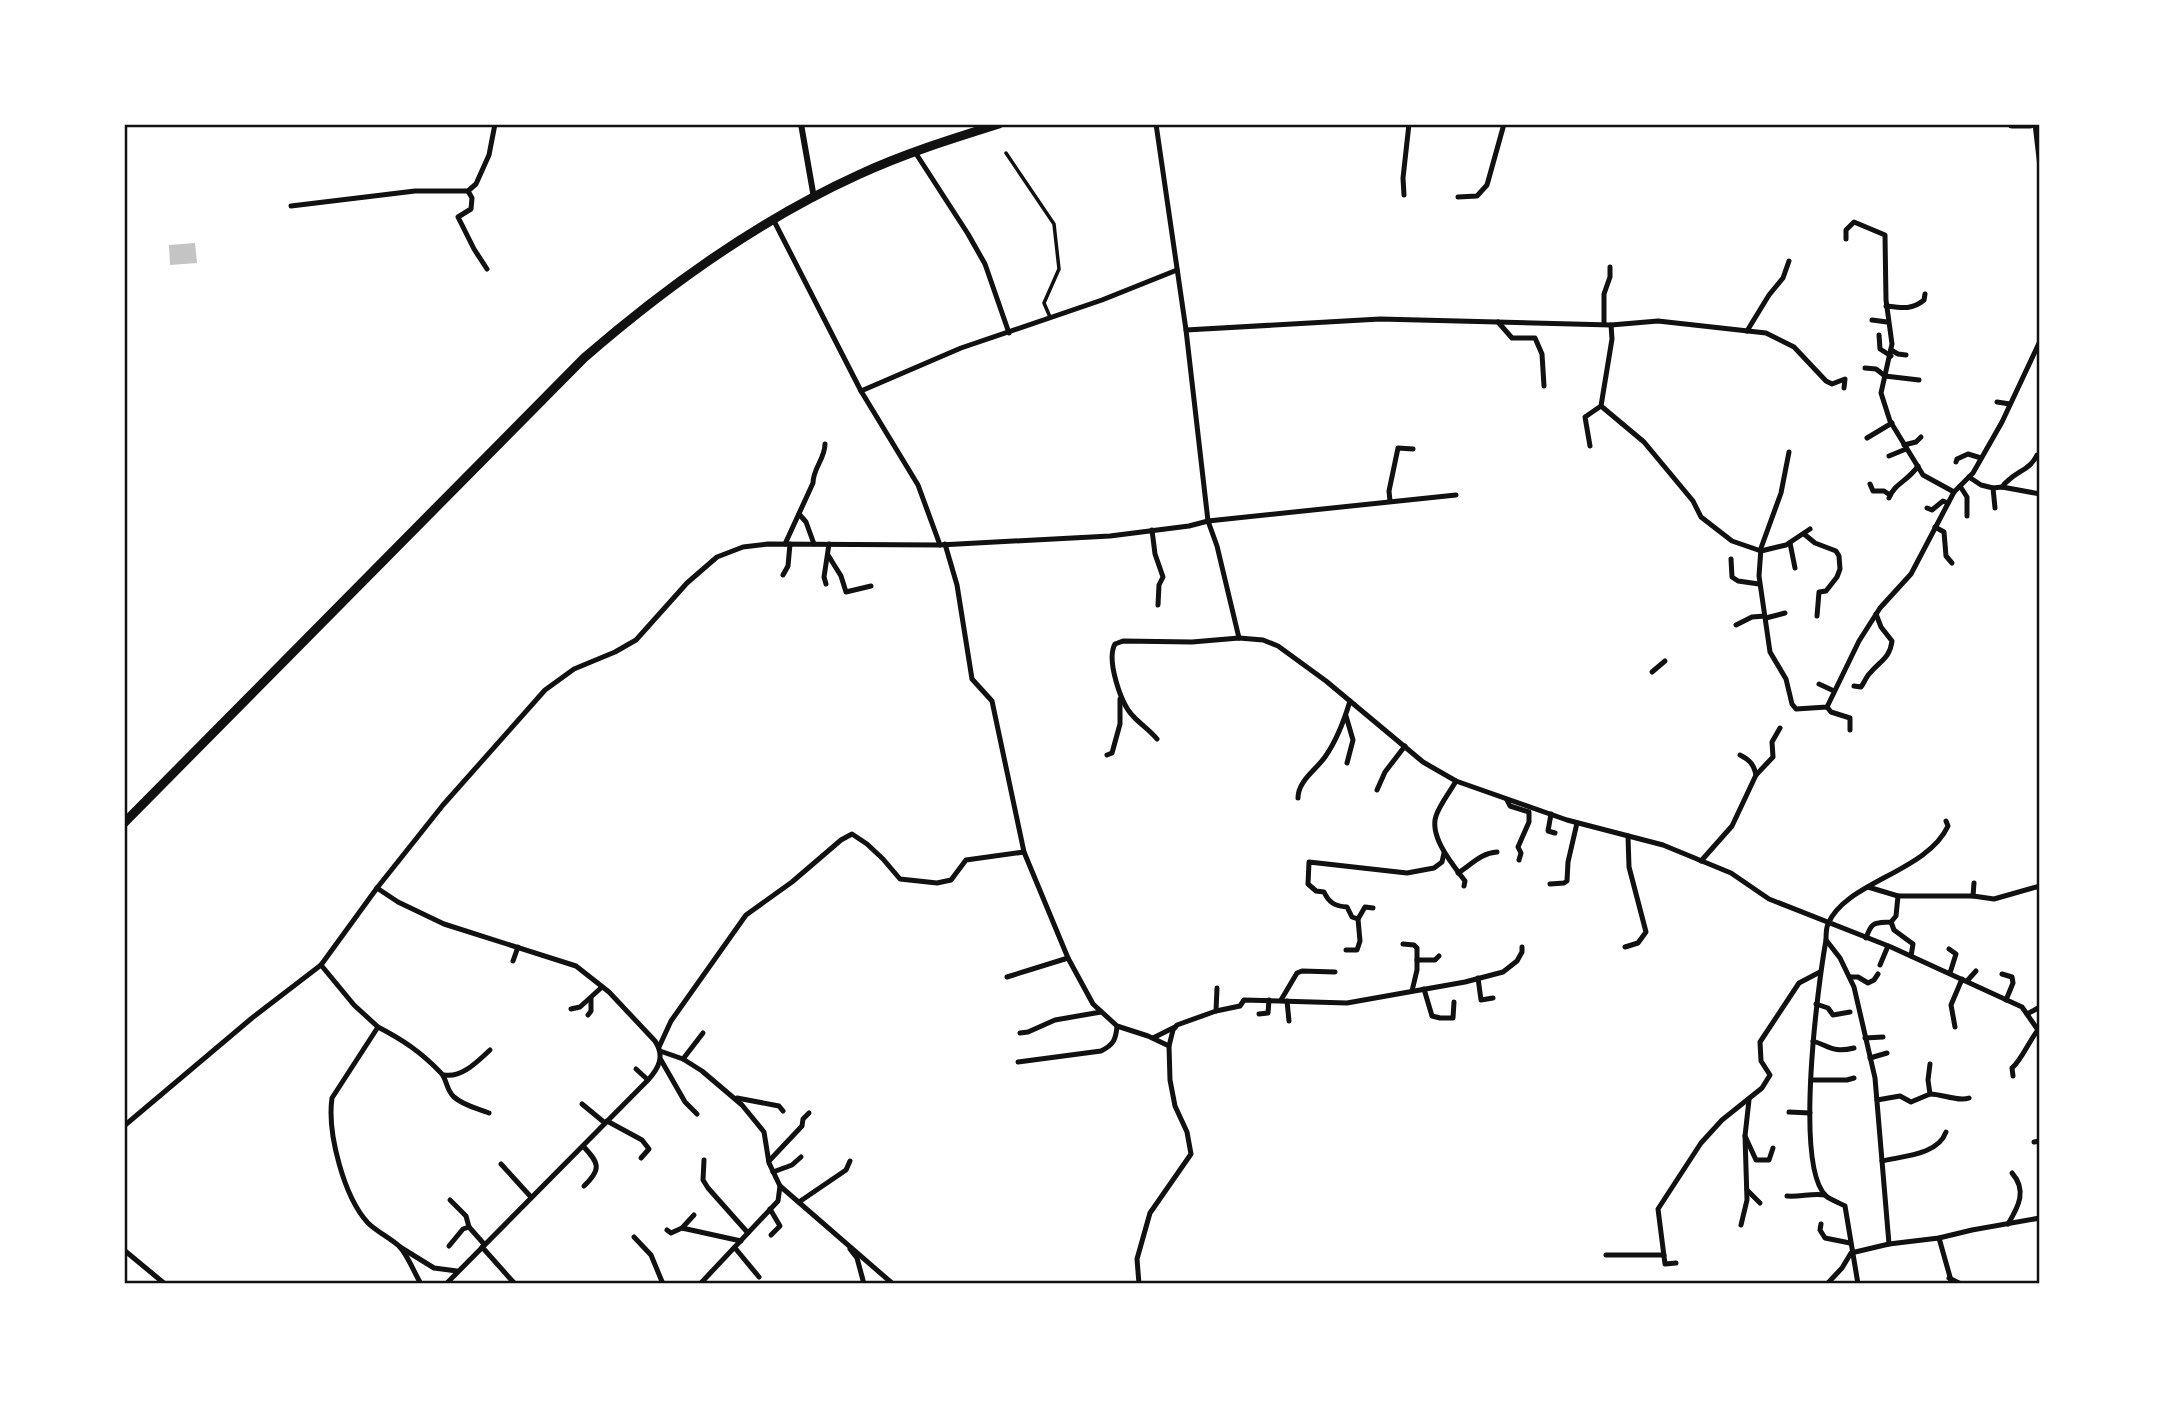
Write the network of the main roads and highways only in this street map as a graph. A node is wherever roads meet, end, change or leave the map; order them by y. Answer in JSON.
{"nodes":[{"id":1,"x":999,"y":124,"type":"edge"},
{"id":2,"x":2012,"y":124,"type":"edge"},
{"id":3,"x":2030,"y":124,"type":"edge"},
{"id":4,"x":2019,"y":125,"type":"edge"},
{"id":5,"x":124,"y":824,"type":"edge"}],
"edges":[{"from":1,"to":5,"type":"highway"},
{"from":2,"to":4,"type":"highway"},
{"from":3,"to":4,"type":"highway"}]}
